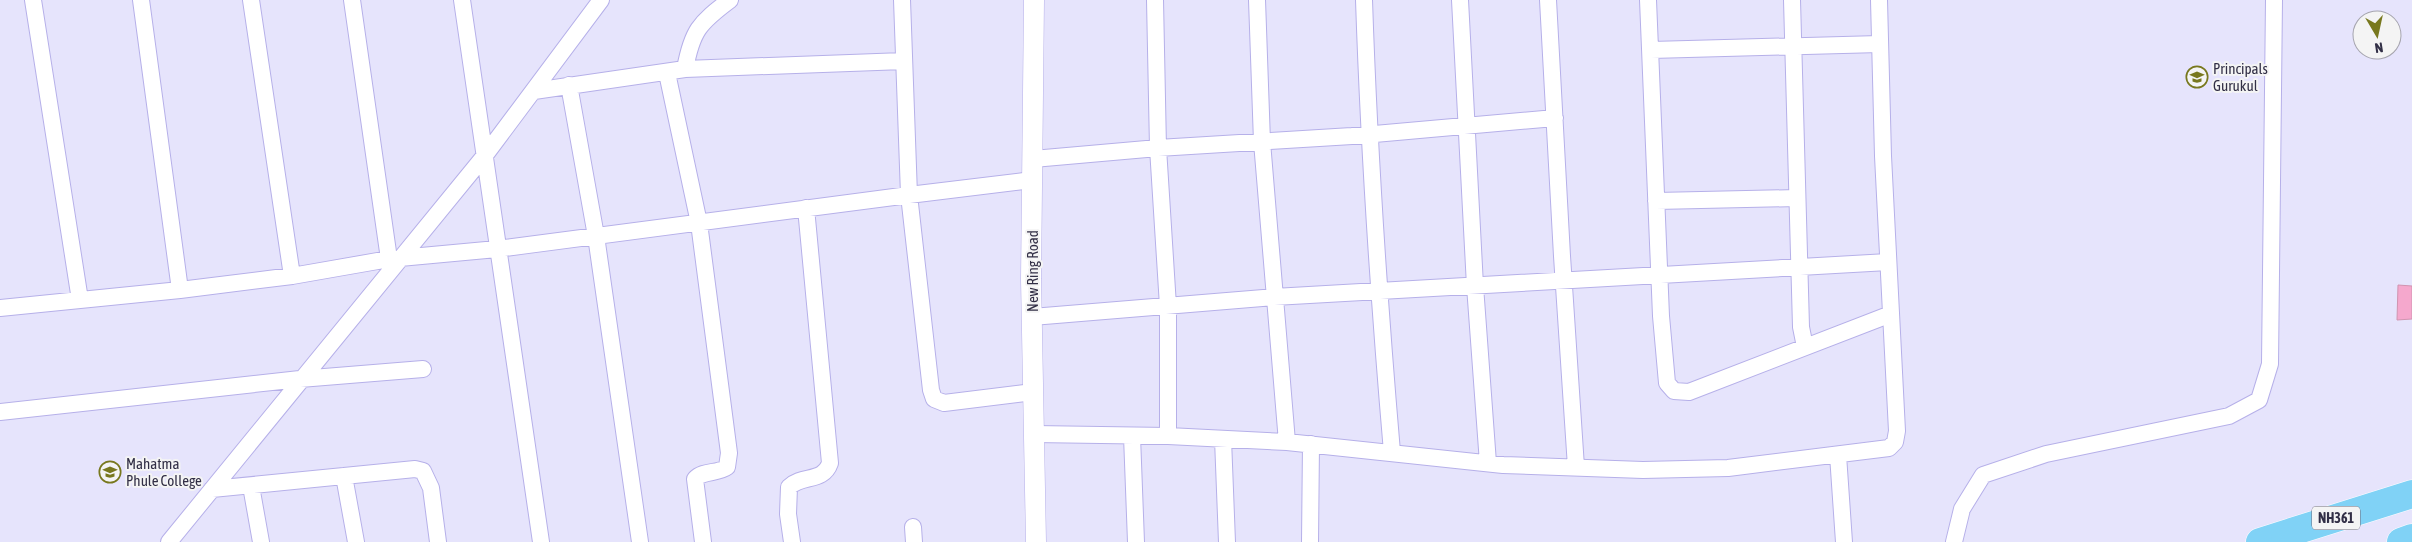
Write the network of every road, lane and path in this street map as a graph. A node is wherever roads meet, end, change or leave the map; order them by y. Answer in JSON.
{"nodes":[{"id":1,"x":33,"y":0,"type":"edge"},
{"id":2,"x":141,"y":0,"type":"edge"},
{"id":3,"x":251,"y":0,"type":"edge"},
{"id":4,"x":352,"y":0,"type":"edge"},
{"id":5,"x":462,"y":0,"type":"edge"},
{"id":6,"x":601,"y":0,"type":"edge"},
{"id":7,"x":730,"y":0,"type":"edge"},
{"id":8,"x":902,"y":0,"type":"edge"},
{"id":9,"x":1034,"y":0,"type":"edge"},
{"id":10,"x":1155,"y":0,"type":"edge"},
{"id":11,"x":1257,"y":0,"type":"edge"},
{"id":12,"x":1364,"y":0,"type":"edge"},
{"id":13,"x":1460,"y":0,"type":"edge"},
{"id":14,"x":1548,"y":0,"type":"edge"},
{"id":15,"x":1648,"y":0,"type":"edge"},
{"id":16,"x":1792,"y":0,"type":"edge"},
{"id":17,"x":1879,"y":0,"type":"edge"},
{"id":18,"x":2274,"y":0,"type":"edge"},
{"id":19,"x":1880,"y":44,"type":"junction"},
{"id":20,"x":1793,"y":48,"type":"junction"},
{"id":21,"x":1651,"y":50,"type":"junction"},
{"id":22,"x":904,"y":61,"type":"junction"},
{"id":23,"x":685,"y":70,"type":"junction"},
{"id":24,"x":667,"y":73,"type":"junction"},
{"id":25,"x":569,"y":85,"type":"junction"},
{"id":26,"x":534,"y":91,"type":"junction"},
{"id":27,"x":1555,"y":118,"type":"junction"},
{"id":28,"x":1467,"y":126,"type":"junction"},
{"id":29,"x":1368,"y":135,"type":"junction"},
{"id":30,"x":1262,"y":142,"type":"junction"},
{"id":31,"x":1158,"y":148,"type":"junction"},
{"id":32,"x":486,"y":154,"type":"junction"},
{"id":33,"x":1033,"y":159,"type":"junction"},
{"id":34,"x":1032,"y":180,"type":"junction"},
{"id":35,"x":908,"y":195,"type":"junction"},
{"id":36,"x":1797,"y":198,"type":"junction"},
{"id":37,"x":1656,"y":201,"type":"junction"},
{"id":38,"x":806,"y":208,"type":"junction"},
{"id":39,"x":699,"y":223,"type":"junction"},
{"id":40,"x":596,"y":236,"type":"junction"},
{"id":41,"x":497,"y":249,"type":"junction"},
{"id":42,"x":395,"y":258,"type":"junction"},
{"id":43,"x":1888,"y":262,"type":"junction"},
{"id":44,"x":1799,"y":267,"type":"junction"},
{"id":45,"x":292,"y":276,"type":"junction"},
{"id":46,"x":1659,"y":276,"type":"junction"},
{"id":47,"x":1564,"y":281,"type":"junction"},
{"id":48,"x":1475,"y":286,"type":"junction"},
{"id":49,"x":180,"y":290,"type":"junction"},
{"id":50,"x":1378,"y":291,"type":"junction"},
{"id":51,"x":1274,"y":297,"type":"junction"},
{"id":52,"x":80,"y":300,"type":"junction"},
{"id":53,"x":1168,"y":306,"type":"junction"},
{"id":54,"x":0,"y":308,"type":"edge"},
{"id":55,"x":1891,"y":314,"type":"junction"},
{"id":56,"x":1032,"y":317,"type":"junction"},
{"id":57,"x":1805,"y":347,"type":"junction"},
{"id":58,"x":423,"y":369,"type":"dead end"},
{"id":59,"x":300,"y":379,"type":"junction"},
{"id":60,"x":1033,"y":392,"type":"junction"},
{"id":61,"x":0,"y":412,"type":"edge"},
{"id":62,"x":1034,"y":434,"type":"junction"},
{"id":63,"x":1132,"y":436,"type":"junction"},
{"id":64,"x":1168,"y":436,"type":"junction"},
{"id":65,"x":1223,"y":439,"type":"junction"},
{"id":66,"x":1287,"y":442,"type":"junction"},
{"id":67,"x":1311,"y":444,"type":"junction"},
{"id":68,"x":1392,"y":452,"type":"junction"},
{"id":69,"x":1838,"y":455,"type":"junction"},
{"id":70,"x":1488,"y":463,"type":"junction"},
{"id":71,"x":1576,"y":467,"type":"junction"},
{"id":72,"x":344,"y":476,"type":"junction"},
{"id":73,"x":252,"y":486,"type":"junction"},
{"id":74,"x":212,"y":489,"type":"junction"},
{"id":75,"x":2412,"y":494,"type":"edge"},
{"id":76,"x":176,"y":538,"type":"edge"},
{"id":77,"x":2412,"y":538,"type":"edge"},
{"id":78,"x":261,"y":542,"type":"edge"},
{"id":79,"x":356,"y":542,"type":"edge"},
{"id":80,"x":438,"y":542,"type":"edge"},
{"id":81,"x":541,"y":542,"type":"edge"},
{"id":82,"x":640,"y":542,"type":"edge"},
{"id":83,"x":703,"y":542,"type":"edge"},
{"id":84,"x":792,"y":542,"type":"edge"},
{"id":85,"x":1036,"y":542,"type":"edge"},
{"id":86,"x":1136,"y":542,"type":"edge"},
{"id":87,"x":1227,"y":542,"type":"edge"},
{"id":88,"x":1310,"y":542,"type":"edge"},
{"id":89,"x":1844,"y":542,"type":"edge"},
{"id":90,"x":1954,"y":542,"type":"edge"},
{"id":91,"x":2260,"y":542,"type":"edge"},
{"id":92,"x":2400,"y":542,"type":"edge"}],
"edges":[{"from":1,"to":52,"type":"street"},
{"from":2,"to":49,"type":"street"},
{"from":3,"to":45,"type":"street"},
{"from":4,"to":42,"type":"street"},
{"from":5,"to":32,"type":"street"},
{"from":6,"to":26,"type":"street"},
{"from":7,"to":23,"type":"street"},
{"from":8,"to":22,"type":"street"},
{"from":9,"to":33,"type":"street","name":"New Ring Road"},
{"from":10,"to":31,"type":"street"},
{"from":11,"to":30,"type":"street"},
{"from":12,"to":29,"type":"street"},
{"from":13,"to":28,"type":"street"},
{"from":14,"to":27,"type":"street"},
{"from":15,"to":21,"type":"street"},
{"from":16,"to":20,"type":"street"},
{"from":17,"to":19,"type":"street"},
{"from":18,"to":90,"type":"street"},
{"from":19,"to":20,"type":"street"},
{"from":19,"to":43,"type":"street"},
{"from":20,"to":21,"type":"street"},
{"from":20,"to":36,"type":"street"},
{"from":21,"to":37,"type":"street"},
{"from":22,"to":23,"type":"street"},
{"from":22,"to":35,"type":"street"},
{"from":23,"to":24,"type":"street"},
{"from":24,"to":25,"type":"street"},
{"from":24,"to":39,"type":"street"},
{"from":25,"to":26,"type":"street"},
{"from":25,"to":40,"type":"street"},
{"from":26,"to":32,"type":"street"},
{"from":27,"to":28,"type":"street"},
{"from":27,"to":47,"type":"street"},
{"from":28,"to":29,"type":"street"},
{"from":28,"to":48,"type":"street"},
{"from":29,"to":30,"type":"street"},
{"from":29,"to":50,"type":"street"},
{"from":30,"to":31,"type":"street"},
{"from":30,"to":51,"type":"street"},
{"from":31,"to":33,"type":"street"},
{"from":31,"to":53,"type":"street"},
{"from":32,"to":41,"type":"street"},
{"from":32,"to":42,"type":"street"},
{"from":33,"to":34,"type":"street","name":"New Ring Road"},
{"from":34,"to":35,"type":"street"},
{"from":34,"to":56,"type":"street","name":"New Ring Road"},
{"from":35,"to":38,"type":"street"},
{"from":35,"to":60,"type":"street"},
{"from":36,"to":37,"type":"street"},
{"from":36,"to":44,"type":"street"},
{"from":37,"to":46,"type":"street"},
{"from":38,"to":39,"type":"street"},
{"from":38,"to":84,"type":"street"},
{"from":39,"to":40,"type":"street"},
{"from":39,"to":83,"type":"street"},
{"from":40,"to":41,"type":"street"},
{"from":40,"to":82,"type":"street"},
{"from":41,"to":42,"type":"street"},
{"from":41,"to":81,"type":"street"},
{"from":42,"to":45,"type":"street"},
{"from":42,"to":59,"type":"street"},
{"from":43,"to":44,"type":"street"},
{"from":43,"to":55,"type":"street"},
{"from":44,"to":46,"type":"street"},
{"from":44,"to":57,"type":"street"},
{"from":45,"to":49,"type":"street"},
{"from":46,"to":47,"type":"street"},
{"from":46,"to":57,"type":"street"},
{"from":47,"to":48,"type":"street"},
{"from":47,"to":71,"type":"street"},
{"from":48,"to":50,"type":"street"},
{"from":48,"to":70,"type":"street"},
{"from":49,"to":52,"type":"street"},
{"from":50,"to":51,"type":"street"},
{"from":50,"to":68,"type":"street"},
{"from":51,"to":53,"type":"street"},
{"from":51,"to":66,"type":"street"},
{"from":52,"to":54,"type":"street"},
{"from":53,"to":56,"type":"street"},
{"from":53,"to":64,"type":"street"},
{"from":55,"to":57,"type":"street"},
{"from":55,"to":69,"type":"street"},
{"from":56,"to":60,"type":"street","name":"New Ring Road"},
{"from":58,"to":59,"type":"street"},
{"from":59,"to":61,"type":"street"},
{"from":59,"to":74,"type":"street"},
{"from":60,"to":62,"type":"street","name":"New Ring Road"},
{"from":62,"to":63,"type":"street"},
{"from":62,"to":85,"type":"street","name":"New Ring Road"},
{"from":63,"to":64,"type":"street"},
{"from":63,"to":86,"type":"street"},
{"from":64,"to":65,"type":"street"},
{"from":65,"to":66,"type":"street"},
{"from":65,"to":87,"type":"street"},
{"from":66,"to":67,"type":"street"},
{"from":67,"to":68,"type":"street"},
{"from":67,"to":88,"type":"street"},
{"from":68,"to":70,"type":"street"},
{"from":69,"to":71,"type":"street"},
{"from":69,"to":89,"type":"street"},
{"from":70,"to":71,"type":"street"},
{"from":72,"to":73,"type":"street"},
{"from":72,"to":79,"type":"street"},
{"from":72,"to":80,"type":"street"},
{"from":73,"to":74,"type":"street"},
{"from":73,"to":78,"type":"street"},
{"from":74,"to":76,"type":"street"},
{"from":75,"to":91,"type":"highway","number":"NH361"},
{"from":77,"to":92,"type":"highway"}]}
